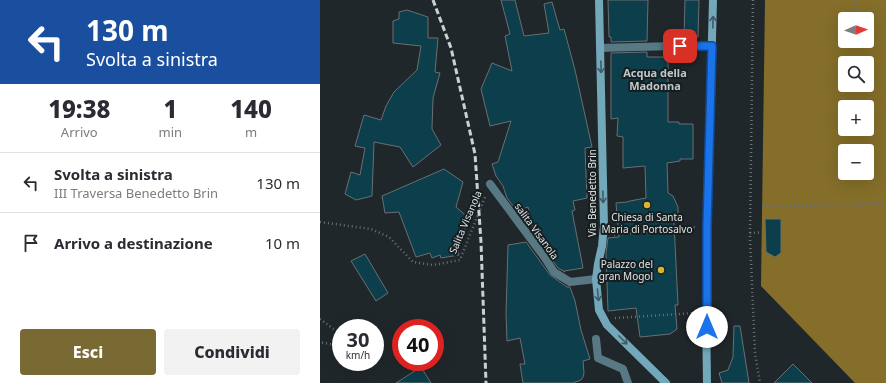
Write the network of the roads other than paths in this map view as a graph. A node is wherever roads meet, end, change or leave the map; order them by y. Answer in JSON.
{"nodes":[{"id":1,"x":599,"y":0,"type":"edge"},
{"id":2,"x":713,"y":0,"type":"edge"},
{"id":3,"x":712,"y":46,"type":"junction"},
{"id":4,"x":600,"y":48,"type":"junction"},
{"id":5,"x":490,"y":184,"type":"road end"},
{"id":6,"x":596,"y":279,"type":"junction"},
{"id":7,"x":596,"y":339,"type":"dead end"},
{"id":8,"x":628,"y":383,"type":"edge"},
{"id":9,"x":666,"y":383,"type":"edge"},
{"id":10,"x":707,"y":383,"type":"edge"}],
"edges":[{"from":1,"to":4,"type":"street","name":"Via Benedetto Brin"},
{"from":3,"to":2,"type":"street","one_way":true},
{"from":3,"to":4,"type":"street"},
{"from":3,"to":10,"type":"street"},
{"from":4,"to":6,"type":"street","name":"Via Benedetto Brin","one_way":true},
{"from":5,"to":6,"type":"street","name":"salita Visanola"},
{"from":6,"to":9,"type":"street","name":"Via Benedetto Brin","one_way":true},
{"from":7,"to":8,"type":"street"}]}
